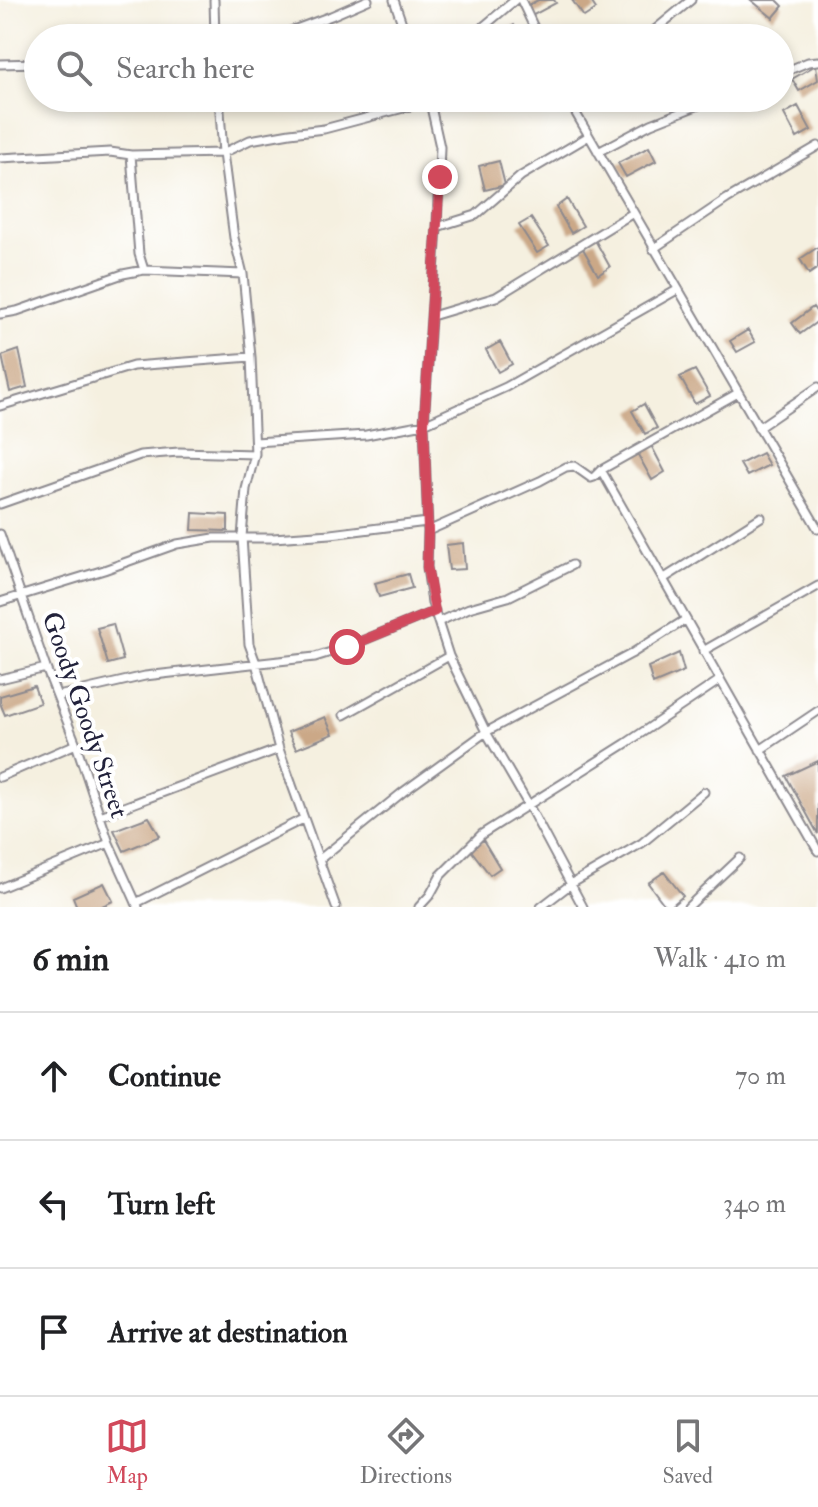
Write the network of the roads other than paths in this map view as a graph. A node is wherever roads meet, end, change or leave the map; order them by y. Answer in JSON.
{"nodes":[{"id":1,"x":214,"y":0,"type":"edge"},
{"id":2,"x":368,"y":0,"type":"edge"},
{"id":3,"x":394,"y":0,"type":"edge"},
{"id":4,"x":515,"y":0,"type":"edge"},
{"id":5,"x":521,"y":0,"type":"edge"},
{"id":6,"x":691,"y":0,"type":"edge"},
{"id":7,"x":215,"y":24,"type":"edge"},
{"id":8,"x":310,"y":24,"type":"edge"},
{"id":9,"x":402,"y":24,"type":"edge"},
{"id":10,"x":487,"y":24,"type":"edge"},
{"id":11,"x":532,"y":24,"type":"edge"},
{"id":12,"x":662,"y":24,"type":"edge"},
{"id":13,"x":818,"y":61,"type":"edge"},
{"id":14,"x":24,"y":63,"type":"edge"},
{"id":15,"x":0,"y":64,"type":"edge"},
{"id":16,"x":794,"y":68,"type":"edge"},
{"id":17,"x":220,"y":112,"type":"edge"},
{"id":18,"x":386,"y":112,"type":"edge"},
{"id":19,"x":432,"y":112,"type":"edge"},
{"id":20,"x":576,"y":112,"type":"edge"},
{"id":21,"x":681,"y":112,"type":"edge"},
{"id":22,"x":589,"y":136,"type":"junction"},
{"id":23,"x":818,"y":146,"type":"edge"},
{"id":24,"x":598,"y":152,"type":"junction"},
{"id":25,"x":223,"y":153,"type":"junction"},
{"id":26,"x":131,"y":155,"type":"junction"},
{"id":27,"x":0,"y":158,"type":"edge"},
{"id":28,"x":633,"y":213,"type":"junction"},
{"id":29,"x":437,"y":227,"type":"junction"},
{"id":30,"x":653,"y":249,"type":"junction"},
{"id":31,"x":144,"y":270,"type":"junction"},
{"id":32,"x":243,"y":274,"type":"junction"},
{"id":33,"x":677,"y":290,"type":"junction"},
{"id":34,"x":0,"y":314,"type":"edge"},
{"id":35,"x":432,"y":316,"type":"junction"},
{"id":36,"x":251,"y":357,"type":"junction"},
{"id":37,"x":818,"y":387,"type":"edge"},
{"id":38,"x":738,"y":393,"type":"junction"},
{"id":39,"x":0,"y":406,"type":"edge"},
{"id":40,"x":424,"y":424,"type":"junction"},
{"id":41,"x":758,"y":428,"type":"junction"},
{"id":42,"x":255,"y":442,"type":"junction"},
{"id":43,"x":255,"y":454,"type":"junction"},
{"id":44,"x":601,"y":470,"type":"junction"},
{"id":45,"x":0,"y":504,"type":"edge"},
{"id":46,"x":761,"y":517,"type":"dead end"},
{"id":47,"x":427,"y":526,"type":"junction"},
{"id":48,"x":818,"y":529,"type":"edge"},
{"id":49,"x":0,"y":534,"type":"edge"},
{"id":50,"x":242,"y":537,"type":"junction"},
{"id":51,"x":572,"y":565,"type":"dead end"},
{"id":52,"x":663,"y":579,"type":"junction"},
{"id":53,"x":818,"y":586,"type":"edge"},
{"id":54,"x":22,"y":596,"type":"junction"},
{"id":55,"x":0,"y":602,"type":"edge"},
{"id":56,"x":435,"y":611,"type":"junction"},
{"id":57,"x":685,"y":620,"type":"junction"},
{"id":58,"x":438,"y":622,"type":"junction"},
{"id":59,"x":703,"y":651,"type":"junction"},
{"id":60,"x":449,"y":656,"type":"junction"},
{"id":61,"x":256,"y":663,"type":"junction"},
{"id":62,"x":46,"y":668,"type":"junction"},
{"id":63,"x":0,"y":679,"type":"edge"},
{"id":64,"x":720,"y":680,"type":"junction"},
{"id":65,"x":58,"y":696,"type":"junction"},
{"id":66,"x":818,"y":711,"type":"edge"},
{"id":67,"x":344,"y":715,"type":"dead end"},
{"id":68,"x":486,"y":732,"type":"junction"},
{"id":69,"x":76,"y":744,"type":"junction"},
{"id":70,"x":279,"y":749,"type":"junction"},
{"id":71,"x":760,"y":750,"type":"junction"},
{"id":72,"x":0,"y":777,"type":"edge"},
{"id":73,"x":704,"y":792,"type":"dead end"},
{"id":74,"x":529,"y":806,"type":"junction"},
{"id":75,"x":100,"y":816,"type":"junction"},
{"id":76,"x":303,"y":819,"type":"junction"},
{"id":77,"x":109,"y":843,"type":"junction"},
{"id":78,"x":818,"y":851,"type":"edge"},
{"id":79,"x":740,"y":858,"type":"dead end"},
{"id":80,"x":320,"y":859,"type":"junction"},
{"id":81,"x":571,"y":884,"type":"junction"},
{"id":82,"x":0,"y":888,"type":"edge"},
{"id":83,"x":137,"y":905,"type":"edge"},
{"id":84,"x":333,"y":906,"type":"edge"},
{"id":85,"x":419,"y":907,"type":"edge"},
{"id":86,"x":541,"y":907,"type":"edge"},
{"id":87,"x":583,"y":907,"type":"edge"},
{"id":88,"x":688,"y":907,"type":"edge"}],
"edges":[{"from":1,"to":7,"type":"street"},
{"from":2,"to":8,"type":"street"},
{"from":3,"to":9,"type":"street"},
{"from":4,"to":10,"type":"street"},
{"from":5,"to":11,"type":"street"},
{"from":6,"to":12,"type":"street"},
{"from":13,"to":16,"type":"street"},
{"from":14,"to":15,"type":"street"},
{"from":17,"to":25,"type":"street"},
{"from":18,"to":25,"type":"street"},
{"from":19,"to":29,"type":"street"},
{"from":20,"to":22,"type":"street"},
{"from":21,"to":24,"type":"street"},
{"from":22,"to":24,"type":"street"},
{"from":22,"to":29,"type":"street"},
{"from":23,"to":30,"type":"street"},
{"from":24,"to":28,"type":"street"},
{"from":25,"to":26,"type":"street"},
{"from":25,"to":32,"type":"street"},
{"from":26,"to":27,"type":"street"},
{"from":26,"to":31,"type":"street"},
{"from":28,"to":30,"type":"street"},
{"from":28,"to":35,"type":"street"},
{"from":29,"to":35,"type":"street"},
{"from":30,"to":33,"type":"street"},
{"from":31,"to":32,"type":"street"},
{"from":31,"to":34,"type":"street"},
{"from":32,"to":36,"type":"street"},
{"from":33,"to":38,"type":"street"},
{"from":33,"to":40,"type":"street"},
{"from":35,"to":40,"type":"street"},
{"from":36,"to":39,"type":"street"},
{"from":36,"to":42,"type":"street"},
{"from":37,"to":41,"type":"street"},
{"from":38,"to":41,"type":"street"},
{"from":38,"to":44,"type":"street"},
{"from":40,"to":42,"type":"street"},
{"from":40,"to":47,"type":"street"},
{"from":41,"to":48,"type":"street"},
{"from":42,"to":43,"type":"street"},
{"from":43,"to":45,"type":"street"},
{"from":43,"to":50,"type":"street"},
{"from":44,"to":47,"type":"street"},
{"from":44,"to":52,"type":"street"},
{"from":46,"to":52,"type":"street"},
{"from":47,"to":50,"type":"street"},
{"from":47,"to":56,"type":"street"},
{"from":49,"to":54,"type":"street","name":"Goody Goody Street"},
{"from":50,"to":54,"type":"street"},
{"from":50,"to":61,"type":"street"},
{"from":51,"to":58,"type":"street"},
{"from":52,"to":57,"type":"street"},
{"from":53,"to":59,"type":"street"},
{"from":54,"to":55,"type":"street"},
{"from":54,"to":62,"type":"street","name":"Goody Goody Street"},
{"from":56,"to":58,"type":"street"},
{"from":56,"to":61,"type":"street"},
{"from":57,"to":59,"type":"street"},
{"from":57,"to":68,"type":"street"},
{"from":58,"to":60,"type":"street"},
{"from":59,"to":64,"type":"street"},
{"from":60,"to":67,"type":"street"},
{"from":60,"to":68,"type":"street"},
{"from":61,"to":65,"type":"street"},
{"from":61,"to":70,"type":"street"},
{"from":62,"to":63,"type":"street"},
{"from":62,"to":65,"type":"street","name":"Goody Goody Street"},
{"from":64,"to":71,"type":"street"},
{"from":64,"to":74,"type":"street"},
{"from":65,"to":69,"type":"street","name":"Goody Goody Street"},
{"from":66,"to":71,"type":"street"},
{"from":68,"to":74,"type":"street"},
{"from":68,"to":80,"type":"street"},
{"from":69,"to":72,"type":"street"},
{"from":69,"to":75,"type":"street","name":"Goody Goody Street"},
{"from":70,"to":75,"type":"street"},
{"from":70,"to":76,"type":"street"},
{"from":71,"to":78,"type":"street"},
{"from":73,"to":81,"type":"street"},
{"from":74,"to":81,"type":"street"},
{"from":74,"to":85,"type":"street"},
{"from":75,"to":77,"type":"street","name":"Goody Goody Street"},
{"from":76,"to":80,"type":"street"},
{"from":76,"to":83,"type":"street"},
{"from":77,"to":82,"type":"street"},
{"from":77,"to":83,"type":"street","name":"Goody Goody Street"},
{"from":79,"to":88,"type":"street"},
{"from":80,"to":84,"type":"street"},
{"from":81,"to":86,"type":"street"},
{"from":81,"to":87,"type":"street"}]}
